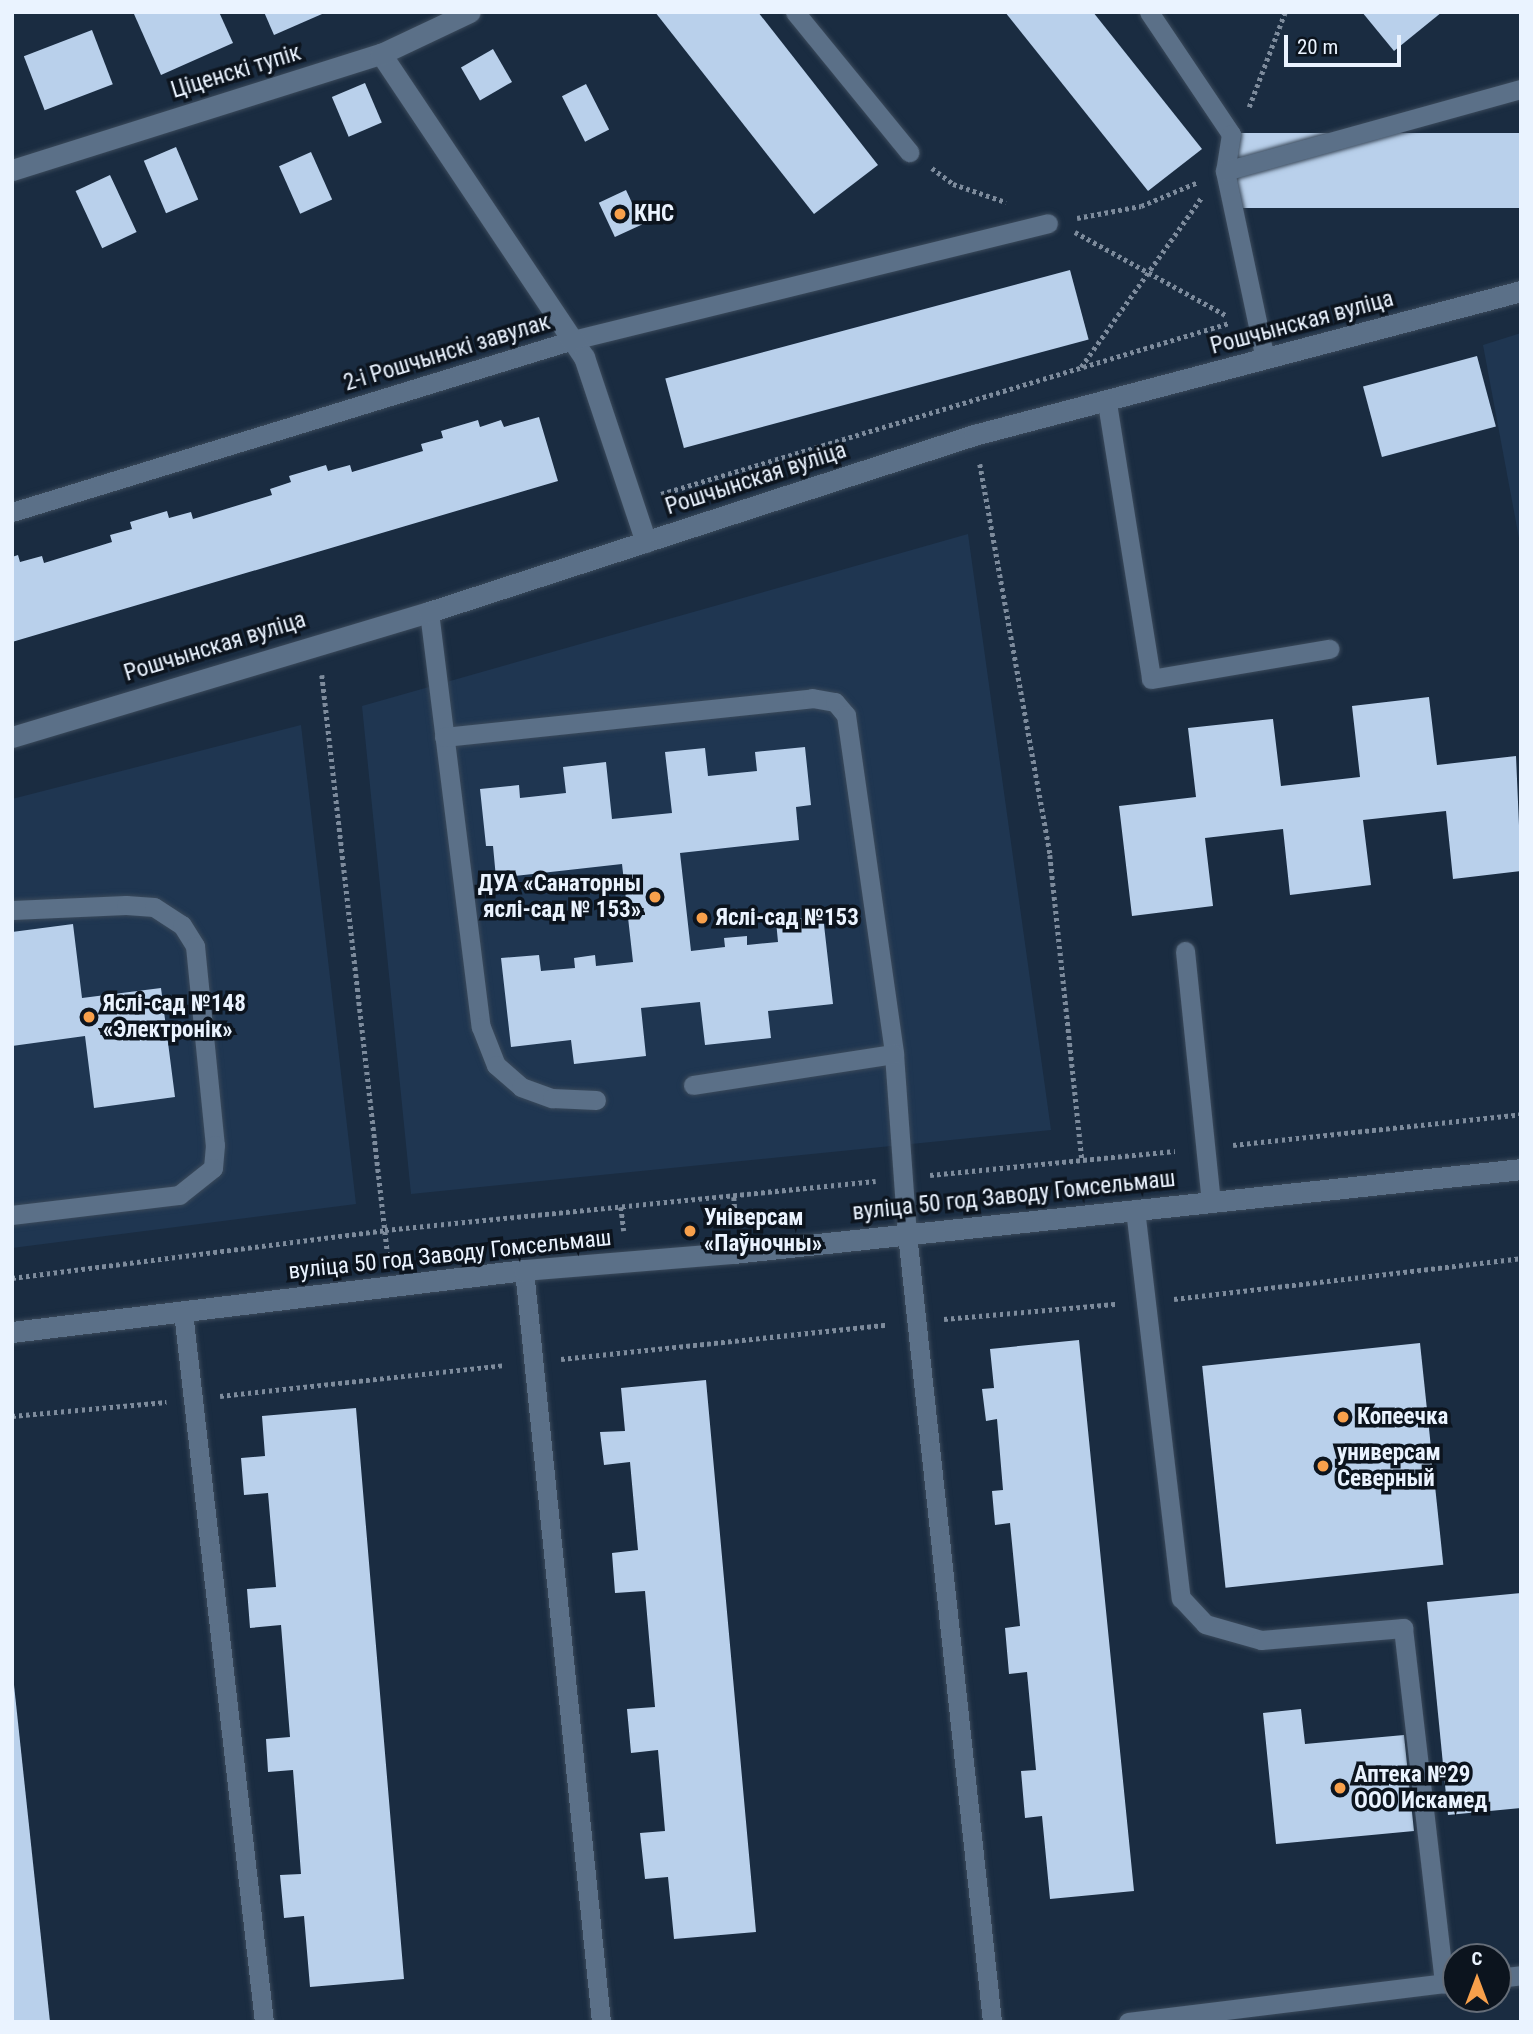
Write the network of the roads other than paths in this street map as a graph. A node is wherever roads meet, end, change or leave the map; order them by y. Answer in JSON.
{"nodes":[{"id":1,"x":470,"y":12,"type":"edge"},
{"id":2,"x":795,"y":12,"type":"edge"},
{"id":3,"x":1149,"y":12,"type":"edge"},
{"id":4,"x":381,"y":54,"type":"junction"},
{"id":5,"x":1521,"y":89,"type":"edge"},
{"id":6,"x":909,"y":152,"type":"road end"},
{"id":7,"x":12,"y":170,"type":"edge"},
{"id":8,"x":1225,"y":171,"type":"junction"},
{"id":9,"x":1048,"y":223,"type":"road end"},
{"id":10,"x":1521,"y":291,"type":"edge"},
{"id":11,"x":573,"y":340,"type":"junction"},
{"id":12,"x":1265,"y":359,"type":"junction"},
{"id":13,"x":1107,"y":403,"type":"junction"},
{"id":14,"x":12,"y":512,"type":"edge"},
{"id":15,"x":646,"y":542,"type":"junction"},
{"id":16,"x":429,"y":612,"type":"junction"},
{"id":17,"x":1329,"y":649,"type":"dead end"},
{"id":18,"x":12,"y":737,"type":"edge"},
{"id":19,"x":444,"y":737,"type":"junction"},
{"id":20,"x":12,"y":910,"type":"edge"},
{"id":21,"x":1185,"y":951,"type":"dead end"},
{"id":22,"x":894,"y":1054,"type":"junction"},
{"id":23,"x":693,"y":1085,"type":"dead end"},
{"id":24,"x":596,"y":1100,"type":"dead end"},
{"id":25,"x":1521,"y":1169,"type":"edge"},
{"id":26,"x":1211,"y":1202,"type":"junction"},
{"id":27,"x":1135,"y":1209,"type":"junction"},
{"id":28,"x":12,"y":1215,"type":"edge"},
{"id":29,"x":907,"y":1234,"type":"junction"},
{"id":30,"x":524,"y":1270,"type":"junction"},
{"id":31,"x":183,"y":1312,"type":"junction"},
{"id":32,"x":12,"y":1332,"type":"edge"},
{"id":33,"x":1445,"y":1943,"type":"edge"},
{"id":34,"x":1442,"y":1984,"type":"edge"},
{"id":35,"x":264,"y":2022,"type":"edge"},
{"id":36,"x":601,"y":2022,"type":"edge"},
{"id":37,"x":992,"y":2022,"type":"edge"},
{"id":38,"x":1128,"y":2022,"type":"edge"}],
"edges":[{"from":1,"to":4,"type":"street","name":"Ціценскі тупік"},
{"from":2,"to":6,"type":"lane"},
{"from":3,"to":8,"type":"lane"},
{"from":4,"to":7,"type":"street","name":"Ціценскі тупік"},
{"from":4,"to":11,"type":"street"},
{"from":5,"to":8,"type":"lane"},
{"from":8,"to":12,"type":"lane"},
{"from":9,"to":11,"type":"lane","name":"2-і Рошчынскі завулак"},
{"from":10,"to":12,"type":"street","name":"Рошчынская вуліца"},
{"from":11,"to":14,"type":"lane","name":"2-і Рошчынскі завулак"},
{"from":11,"to":15,"type":"street"},
{"from":12,"to":13,"type":"street","name":"Рошчынская вуліца"},
{"from":13,"to":15,"type":"street","name":"Рошчынская вуліца"},
{"from":13,"to":17,"type":"lane"},
{"from":15,"to":16,"type":"street","name":"Рошчынская вуліца"},
{"from":16,"to":18,"type":"street","name":"Рошчынская вуліца"},
{"from":16,"to":19,"type":"lane"},
{"from":19,"to":22,"type":"lane"},
{"from":19,"to":24,"type":"lane"},
{"from":20,"to":28,"type":"lane"},
{"from":21,"to":26,"type":"lane"},
{"from":22,"to":23,"type":"lane"},
{"from":22,"to":29,"type":"lane"},
{"from":25,"to":26,"type":"street","name":"вуліца 50 год Заводу Гомсельмаш"},
{"from":26,"to":27,"type":"street","name":"вуліца 50 год Заводу Гомсельмаш"},
{"from":27,"to":29,"type":"street","name":"вуліца 50 год Заводу Гомсельмаш"},
{"from":27,"to":33,"type":"lane"},
{"from":29,"to":30,"type":"street","name":"вуліца 50 год Заводу Гомсельмаш"},
{"from":29,"to":37,"type":"lane"},
{"from":30,"to":31,"type":"street","name":"вуліца 50 год Заводу Гомсельмаш"},
{"from":30,"to":36,"type":"lane"},
{"from":31,"to":32,"type":"street","name":"вуліца 50 год Заводу Гомсельмаш"},
{"from":31,"to":35,"type":"lane"},
{"from":34,"to":38,"type":"lane"}]}
